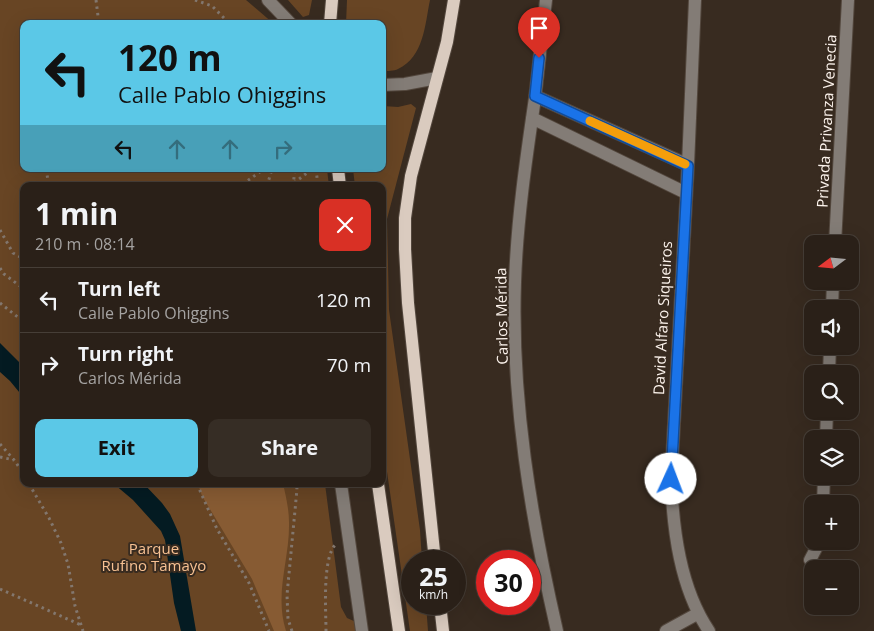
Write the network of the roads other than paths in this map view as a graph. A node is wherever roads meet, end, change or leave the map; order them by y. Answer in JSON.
{"nodes":[{"id":1,"x":268,"y":0,"type":"edge"},
{"id":2,"x":332,"y":0,"type":"edge"},
{"id":3,"x":454,"y":0,"type":"edge"},
{"id":4,"x":546,"y":0,"type":"edge"},
{"id":5,"x":695,"y":0,"type":"edge"},
{"id":6,"x":848,"y":0,"type":"edge"},
{"id":7,"x":287,"y":20,"type":"edge"},
{"id":8,"x":330,"y":20,"type":"edge"},
{"id":9,"x":437,"y":78,"type":"junction"},
{"id":10,"x":386,"y":85,"type":"edge"},
{"id":11,"x":535,"y":96,"type":"junction"},
{"id":12,"x":532,"y":118,"type":"junction"},
{"id":13,"x":688,"y":166,"type":"junction"},
{"id":14,"x":686,"y":193,"type":"junction"},
{"id":15,"x":835,"y":235,"type":"edge"},
{"id":16,"x":341,"y":487,"type":"edge"},
{"id":17,"x":378,"y":487,"type":"edge"},
{"id":18,"x":434,"y":550,"type":"edge"},
{"id":19,"x":815,"y":550,"type":"edge"},
{"id":20,"x":810,"y":560,"type":"dead end"},
{"id":21,"x":698,"y":614,"type":"junction"},
{"id":22,"x":441,"y":615,"type":"edge"},
{"id":23,"x":362,"y":631,"type":"edge"},
{"id":24,"x":399,"y":631,"type":"edge"},
{"id":25,"x":443,"y":631,"type":"edge"},
{"id":26,"x":557,"y":631,"type":"edge"},
{"id":27,"x":666,"y":631,"type":"edge"},
{"id":28,"x":709,"y":631,"type":"edge"}],
"edges":[{"from":1,"to":7,"type":"street"},
{"from":2,"to":8,"type":"main road"},
{"from":3,"to":9,"type":"main road"},
{"from":4,"to":11,"type":"street","name":"Carlos Mérida"},
{"from":5,"to":13,"type":"street","name":"David Alfaro Siqueiros"},
{"from":6,"to":15,"type":"street","name":"Privada Privanza Venecia"},
{"from":9,"to":10,"type":"street"},
{"from":9,"to":18,"type":"main road"},
{"from":11,"to":12,"type":"street","name":"Carlos Mérida"},
{"from":11,"to":13,"type":"street"},
{"from":12,"to":14,"type":"street"},
{"from":12,"to":26,"type":"street","name":"Carlos Mérida"},
{"from":13,"to":14,"type":"street","name":"David Alfaro Siqueiros"},
{"from":14,"to":21,"type":"street","name":"David Alfaro Siqueiros"},
{"from":16,"to":23,"type":"street"},
{"from":17,"to":24,"type":"main road"},
{"from":19,"to":20,"type":"street"},
{"from":21,"to":27,"type":"street"},
{"from":21,"to":28,"type":"street","name":"David Alfaro Siqueiros"},
{"from":22,"to":25,"type":"main road"}]}
